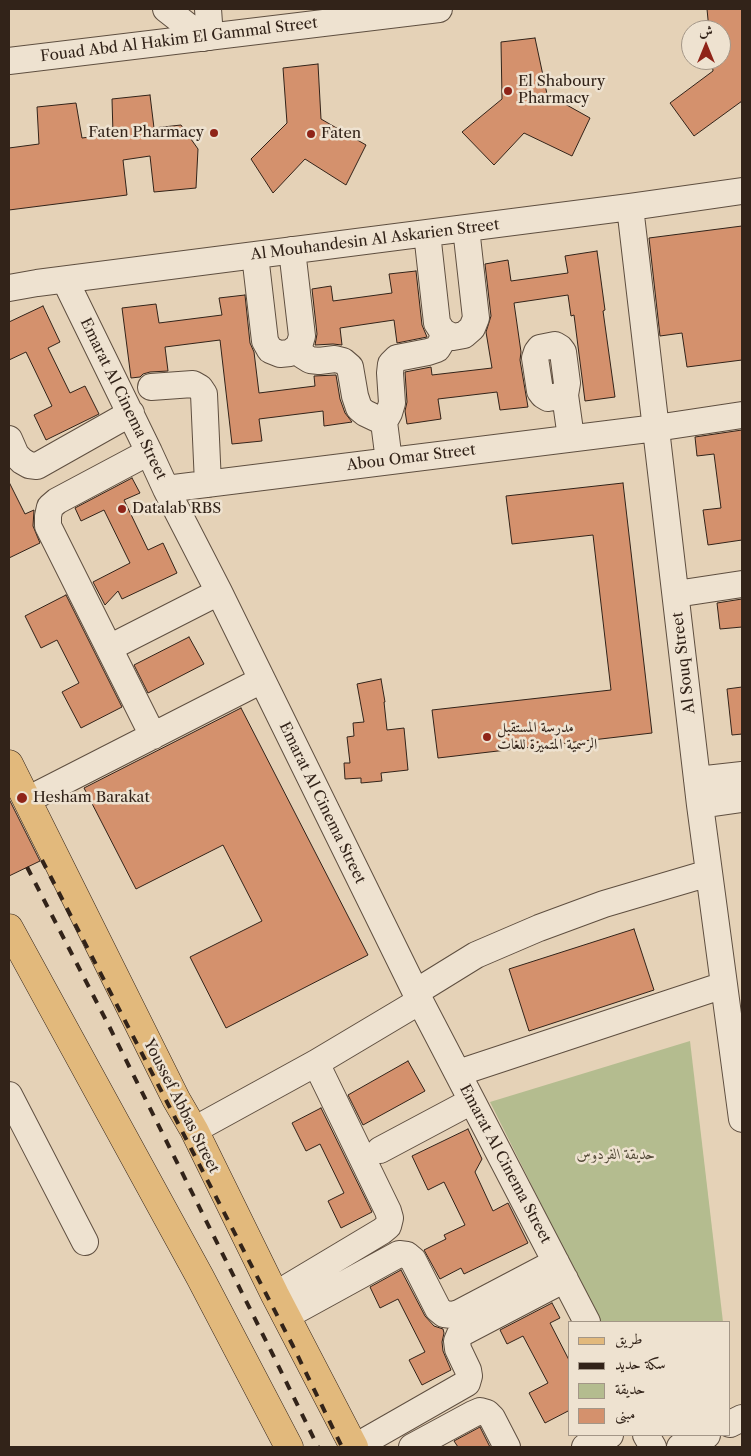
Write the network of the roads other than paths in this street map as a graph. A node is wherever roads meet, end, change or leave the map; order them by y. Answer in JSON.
{"nodes":[{"id":1,"x":166,"y":9,"type":"edge"},
{"id":2,"x":208,"y":9,"type":"edge"},
{"id":3,"x":439,"y":9,"type":"edge"},
{"id":4,"x":207,"y":37,"type":"junction"},
{"id":5,"x":9,"y":61,"type":"edge"},
{"id":6,"x":742,"y":191,"type":"edge"},
{"id":7,"x":630,"y":207,"type":"junction"},
{"id":8,"x":466,"y":228,"type":"junction"},
{"id":9,"x":427,"y":233,"type":"junction"},
{"id":10,"x":292,"y":250,"type":"junction"},
{"id":11,"x":255,"y":255,"type":"junction"},
{"id":12,"x":65,"y":280,"type":"junction"},
{"id":13,"x":9,"y":288,"type":"edge"},
{"id":14,"x":443,"y":332,"type":"junction"},
{"id":15,"x":298,"y":346,"type":"junction"},
{"id":16,"x":151,"y":387,"type":"dead end"},
{"id":17,"x":565,"y":395,"type":"dead end"},
{"id":18,"x":131,"y":413,"type":"junction"},
{"id":19,"x":742,"y":414,"type":"edge"},
{"id":20,"x":384,"y":422,"type":"junction"},
{"id":21,"x":656,"y":428,"type":"junction"},
{"id":22,"x":571,"y":438,"type":"junction"},
{"id":23,"x":9,"y":439,"type":"edge"},
{"id":24,"x":150,"y":452,"type":"junction"},
{"id":25,"x":389,"y":461,"type":"junction"},
{"id":26,"x":208,"y":484,"type":"junction"},
{"id":27,"x":166,"y":489,"type":"junction"},
{"id":28,"x":742,"y":584,"type":"edge"},
{"id":29,"x":219,"y":592,"type":"junction"},
{"id":30,"x":676,"y":594,"type":"junction"},
{"id":31,"x":109,"y":648,"type":"junction"},
{"id":32,"x":262,"y":680,"type":"junction"},
{"id":33,"x":153,"y":736,"type":"junction"},
{"id":34,"x":9,"y":764,"type":"edge"},
{"id":35,"x":742,"y":774,"type":"edge"},
{"id":36,"x":699,"y":792,"type":"junction"},
{"id":37,"x":742,"y":799,"type":"edge"},
{"id":38,"x":27,"y":800,"type":"junction"},
{"id":39,"x":709,"y":873,"type":"junction"},
{"id":40,"x":9,"y":928,"type":"edge"},
{"id":41,"x":730,"y":991,"type":"edge"},
{"id":42,"x":418,"y":997,"type":"junction"},
{"id":43,"x":316,"y":1063,"type":"junction"},
{"id":44,"x":458,"y":1073,"type":"junction"},
{"id":45,"x":9,"y":1095,"type":"edge"},
{"id":46,"x":472,"y":1101,"type":"junction"},
{"id":47,"x":742,"y":1119,"type":"edge"},
{"id":48,"x":194,"y":1130,"type":"junction"},
{"id":49,"x":380,"y":1150,"type":"dead end"},
{"id":50,"x":85,"y":1242,"type":"dead end"},
{"id":51,"x":560,"y":1270,"type":"junction"},
{"id":52,"x":281,"y":1306,"type":"junction"},
{"id":53,"x":586,"y":1321,"type":"edge"},
{"id":54,"x":608,"y":1436,"type":"edge"},
{"id":55,"x":705,"y":1436,"type":"edge"},
{"id":56,"x":289,"y":1447,"type":"edge"},
{"id":57,"x":355,"y":1447,"type":"edge"},
{"id":58,"x":412,"y":1447,"type":"edge"},
{"id":59,"x":507,"y":1447,"type":"edge"},
{"id":60,"x":585,"y":1447,"type":"edge"},
{"id":61,"x":680,"y":1447,"type":"edge"}],
"edges":[{"from":1,"to":4,"type":"street"},
{"from":2,"to":4,"type":"street"},
{"from":3,"to":4,"type":"street","name":"Fouad Abd Al Hakim El Gammal Street"},
{"from":4,"to":5,"type":"street","name":"Fouad Abd Al Hakim El Gammal Street"},
{"from":6,"to":7,"type":"street","name":"Al Mouhandesin Al Askarien Street"},
{"from":7,"to":8,"type":"street","name":"Al Mouhandesin Al Askarien Street"},
{"from":7,"to":21,"type":"street","name":"Al Souq Street"},
{"from":8,"to":9,"type":"street","name":"Al Mouhandesin Al Askarien Street"},
{"from":8,"to":14,"type":"street"},
{"from":9,"to":10,"type":"street","name":"Al Mouhandesin Al Askarien Street"},
{"from":9,"to":14,"type":"street"},
{"from":10,"to":11,"type":"street","name":"Al Mouhandesin Al Askarien Street"},
{"from":10,"to":15,"type":"street"},
{"from":11,"to":12,"type":"street","name":"Al Mouhandesin Al Askarien Street"},
{"from":11,"to":15,"type":"street"},
{"from":12,"to":13,"type":"street","name":"Al Mouhandesin Al Askarien Street"},
{"from":12,"to":18,"type":"street","name":"Emarat Al Cinema Street"},
{"from":14,"to":20,"type":"street"},
{"from":15,"to":20,"type":"street"},
{"from":16,"to":26,"type":"street"},
{"from":17,"to":22,"type":"street"},
{"from":18,"to":23,"type":"street"},
{"from":18,"to":24,"type":"street","name":"Emarat Al Cinema Street"},
{"from":19,"to":21,"type":"street","name":"Abou Omar Street"},
{"from":20,"to":25,"type":"street"},
{"from":21,"to":22,"type":"street","name":"Abou Omar Street"},
{"from":21,"to":30,"type":"street","name":"Al Souq Street"},
{"from":22,"to":25,"type":"street","name":"Abou Omar Street"},
{"from":24,"to":27,"type":"street","name":"Emarat Al Cinema Street"},
{"from":24,"to":31,"type":"street"},
{"from":25,"to":26,"type":"street","name":"Abou Omar Street"},
{"from":26,"to":27,"type":"street","name":"Abou Omar Street"},
{"from":27,"to":29,"type":"street","name":"Emarat Al Cinema Street"},
{"from":28,"to":30,"type":"street"},
{"from":29,"to":31,"type":"street"},
{"from":29,"to":32,"type":"street","name":"Emarat Al Cinema Street"},
{"from":30,"to":36,"type":"street","name":"Al Souq Street"},
{"from":31,"to":33,"type":"street"},
{"from":32,"to":33,"type":"street"},
{"from":32,"to":42,"type":"street","name":"Emarat Al Cinema Street"},
{"from":33,"to":38,"type":"street"},
{"from":34,"to":38,"type":"main road","name":"Youssef Abbas Street"},
{"from":35,"to":36,"type":"street"},
{"from":36,"to":37,"type":"street"},
{"from":36,"to":39,"type":"street","name":"Al Souq Street"},
{"from":38,"to":48,"type":"main road","name":"Youssef Abbas Street"},
{"from":39,"to":41,"type":"street","name":"Al Souq Street"},
{"from":39,"to":42,"type":"street"},
{"from":40,"to":56,"type":"main road"},
{"from":41,"to":44,"type":"street"},
{"from":41,"to":47,"type":"street","name":"Al Souq Street"},
{"from":42,"to":43,"type":"street"},
{"from":42,"to":44,"type":"street","name":"Emarat Al Cinema Street"},
{"from":43,"to":48,"type":"street"},
{"from":43,"to":52,"type":"street"},
{"from":44,"to":46,"type":"street","name":"Emarat Al Cinema Street"},
{"from":45,"to":50,"type":"street"},
{"from":46,"to":49,"type":"street"},
{"from":46,"to":51,"type":"street","name":"Emarat Al Cinema Street"},
{"from":48,"to":52,"type":"main road","name":"Youssef Abbas Street"},
{"from":51,"to":52,"type":"street"},
{"from":51,"to":53,"type":"street","name":"Emarat Al Cinema Street"},
{"from":51,"to":57,"type":"street"},
{"from":52,"to":57,"type":"main road","name":"Youssef Abbas Street"},
{"from":54,"to":60,"type":"street"},
{"from":55,"to":61,"type":"street"},
{"from":58,"to":59,"type":"street"}]}
